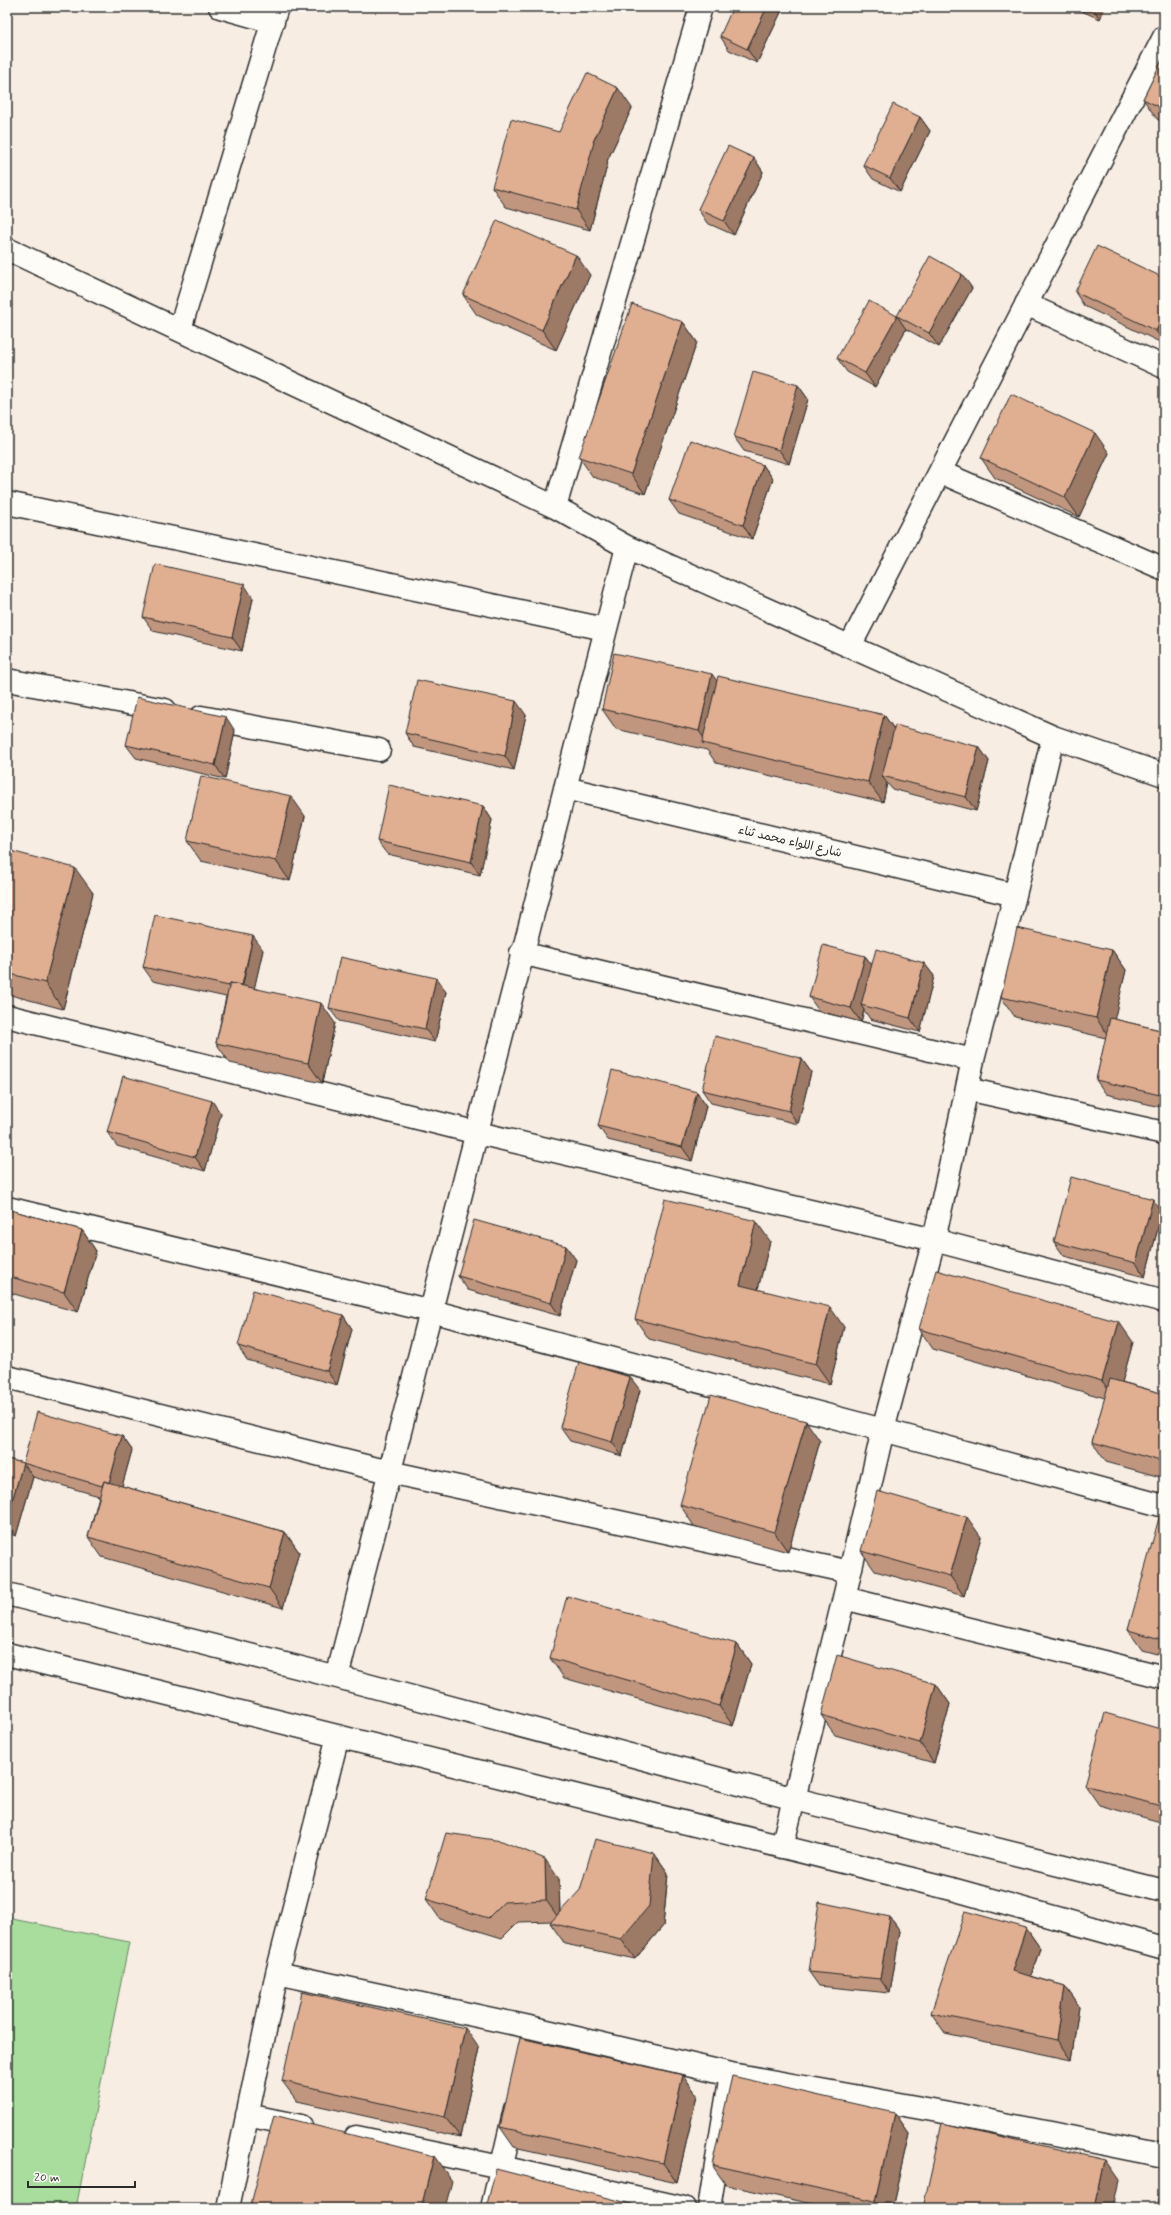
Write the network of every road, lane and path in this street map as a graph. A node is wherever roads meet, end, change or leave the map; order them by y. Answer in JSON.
{"nodes":[{"id":1,"x":220,"y":7,"type":"edge"},
{"id":2,"x":701,"y":7,"type":"edge"},
{"id":3,"x":275,"y":14,"type":"edge"},
{"id":4,"x":1164,"y":37,"type":"edge"},
{"id":5,"x":7,"y":249,"type":"edge"},
{"id":6,"x":1026,"y":304,"type":"junction"},
{"id":7,"x":180,"y":329,"type":"junction"},
{"id":8,"x":1164,"y":367,"type":"edge"},
{"id":9,"x":940,"y":472,"type":"junction"},
{"id":10,"x":7,"y":503,"type":"edge"},
{"id":11,"x":555,"y":507,"type":"junction"},
{"id":12,"x":627,"y":547,"type":"junction"},
{"id":13,"x":1162,"y":568,"type":"dead end"},
{"id":14,"x":606,"y":629,"type":"junction"},
{"id":15,"x":850,"y":646,"type":"junction"},
{"id":16,"x":7,"y":680,"type":"edge"},
{"id":17,"x":1053,"y":737,"type":"junction"},
{"id":18,"x":379,"y":750,"type":"dead end"},
{"id":19,"x":1164,"y":775,"type":"edge"},
{"id":20,"x":565,"y":788,"type":"junction"},
{"id":21,"x":1015,"y":895,"type":"junction"},
{"id":22,"x":521,"y":953,"type":"junction"},
{"id":23,"x":7,"y":1016,"type":"edge"},
{"id":24,"x":973,"y":1060,"type":"junction"},
{"id":25,"x":967,"y":1089,"type":"junction"},
{"id":26,"x":478,"y":1133,"type":"junction"},
{"id":27,"x":1164,"y":1133,"type":"edge"},
{"id":28,"x":7,"y":1208,"type":"edge"},
{"id":29,"x":934,"y":1240,"type":"junction"},
{"id":30,"x":1164,"y":1301,"type":"edge"},
{"id":31,"x":431,"y":1311,"type":"junction"},
{"id":32,"x":7,"y":1377,"type":"edge"},
{"id":33,"x":883,"y":1430,"type":"junction"},
{"id":34,"x":390,"y":1472,"type":"junction"},
{"id":35,"x":1164,"y":1506,"type":"edge"},
{"id":36,"x":850,"y":1572,"type":"junction"},
{"id":37,"x":7,"y":1594,"type":"edge"},
{"id":38,"x":844,"y":1598,"type":"junction"},
{"id":39,"x":7,"y":1654,"type":"edge"},
{"id":40,"x":337,"y":1677,"type":"junction"},
{"id":41,"x":1164,"y":1677,"type":"edge"},
{"id":42,"x":338,"y":1736,"type":"junction"},
{"id":43,"x":795,"y":1799,"type":"junction"},
{"id":44,"x":782,"y":1847,"type":"junction"},
{"id":45,"x":1164,"y":1892,"type":"edge"},
{"id":46,"x":1164,"y":1948,"type":"edge"},
{"id":47,"x":277,"y":1973,"type":"junction"},
{"id":48,"x":534,"y":2028,"type":"junction"},
{"id":49,"x":528,"y":2051,"type":"edge"},
{"id":50,"x":731,"y":2074,"type":"junction"},
{"id":51,"x":519,"y":2090,"type":"edge"},
{"id":52,"x":247,"y":2115,"type":"junction"},
{"id":53,"x":960,"y":2115,"type":"junction"},
{"id":54,"x":954,"y":2137,"type":"edge"},
{"id":55,"x":1164,"y":2156,"type":"edge"},
{"id":56,"x":501,"y":2167,"type":"junction"},
{"id":57,"x":228,"y":2208,"type":"edge"},
{"id":58,"x":492,"y":2208,"type":"edge"},
{"id":59,"x":684,"y":2208,"type":"edge"},
{"id":60,"x":709,"y":2208,"type":"edge"}],
"edges":[{"from":1,"to":3,"type":"street"},
{"from":2,"to":11,"type":"street"},
{"from":3,"to":7,"type":"street"},
{"from":4,"to":6,"type":"street"},
{"from":5,"to":7,"type":"street"},
{"from":6,"to":8,"type":"street"},
{"from":6,"to":9,"type":"street"},
{"from":7,"to":11,"type":"street"},
{"from":9,"to":13,"type":"street"},
{"from":9,"to":15,"type":"street"},
{"from":10,"to":14,"type":"street"},
{"from":11,"to":12,"type":"street"},
{"from":12,"to":14,"type":"street"},
{"from":12,"to":15,"type":"street"},
{"from":14,"to":20,"type":"street"},
{"from":15,"to":17,"type":"street"},
{"from":16,"to":18,"type":"street"},
{"from":17,"to":19,"type":"street"},
{"from":17,"to":21,"type":"street"},
{"from":20,"to":21,"type":"street","name":"شارع اللواء محمد ثناء"},
{"from":20,"to":22,"type":"street"},
{"from":21,"to":24,"type":"street"},
{"from":22,"to":24,"type":"street"},
{"from":22,"to":26,"type":"street"},
{"from":23,"to":26,"type":"street"},
{"from":24,"to":25,"type":"street"},
{"from":25,"to":27,"type":"street"},
{"from":25,"to":29,"type":"street"},
{"from":26,"to":29,"type":"street"},
{"from":26,"to":31,"type":"street"},
{"from":28,"to":31,"type":"street"},
{"from":29,"to":30,"type":"street"},
{"from":29,"to":33,"type":"street"},
{"from":31,"to":33,"type":"street"},
{"from":31,"to":34,"type":"street"},
{"from":32,"to":34,"type":"street"},
{"from":33,"to":35,"type":"street"},
{"from":33,"to":36,"type":"street"},
{"from":34,"to":36,"type":"street"},
{"from":34,"to":40,"type":"street"},
{"from":36,"to":38,"type":"street"},
{"from":37,"to":40,"type":"street"},
{"from":38,"to":41,"type":"street"},
{"from":38,"to":43,"type":"street"},
{"from":39,"to":42,"type":"street"},
{"from":40,"to":43,"type":"street"},
{"from":42,"to":44,"type":"street"},
{"from":42,"to":47,"type":"street"},
{"from":43,"to":44,"type":"street"},
{"from":43,"to":45,"type":"street"},
{"from":44,"to":46,"type":"street"},
{"from":47,"to":48,"type":"street"},
{"from":47,"to":52,"type":"street"},
{"from":48,"to":49,"type":"street"},
{"from":48,"to":50,"type":"street"},
{"from":50,"to":53,"type":"street"},
{"from":50,"to":60,"type":"street"},
{"from":51,"to":56,"type":"street"},
{"from":52,"to":56,"type":"street"},
{"from":52,"to":57,"type":"street"},
{"from":53,"to":54,"type":"street"},
{"from":53,"to":55,"type":"street"},
{"from":56,"to":58,"type":"street"},
{"from":56,"to":59,"type":"street"}]}
